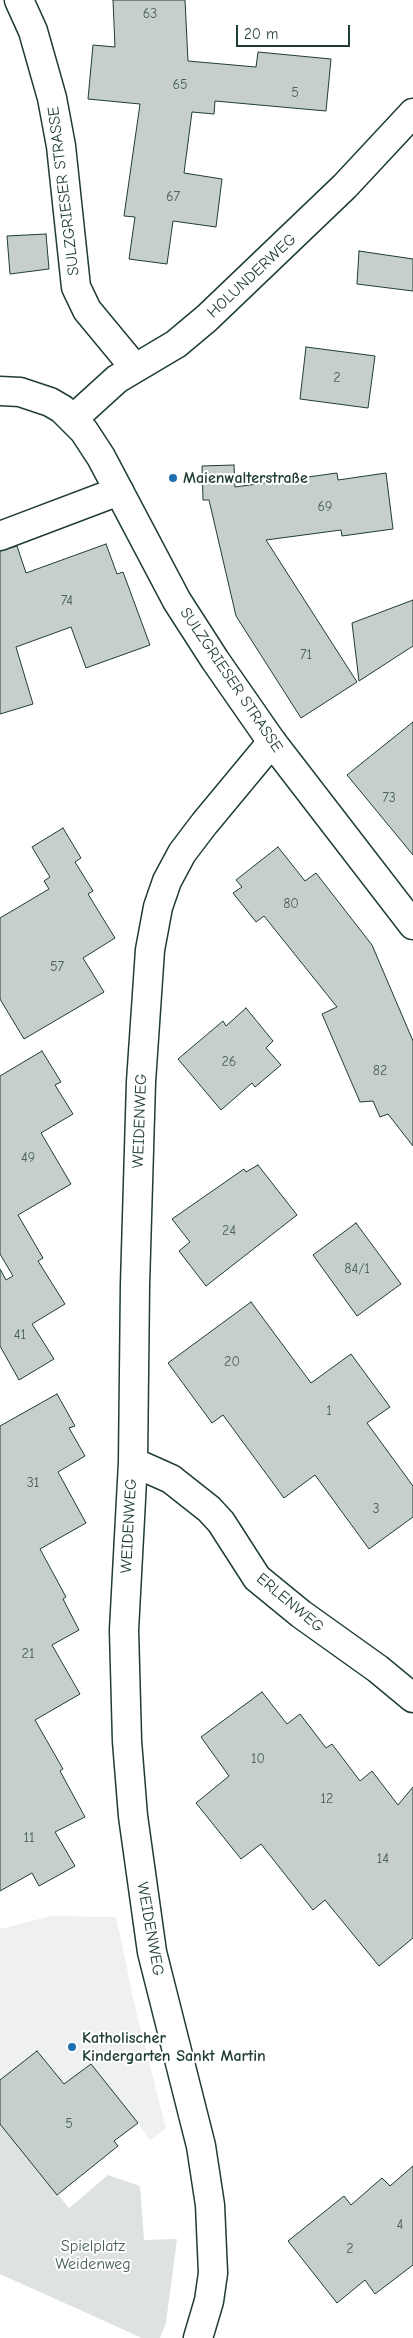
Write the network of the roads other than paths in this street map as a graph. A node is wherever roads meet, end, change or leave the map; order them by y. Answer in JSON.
{"nodes":[{"id":1,"x":19,"y":0,"type":"edge"},
{"id":2,"x":413,"y":112,"type":"edge"},
{"id":3,"x":135,"y":368,"type":"junction"},
{"id":4,"x":0,"y":391,"type":"edge"},
{"id":5,"x":74,"y":419,"type":"junction"},
{"id":6,"x":119,"y":491,"type":"junction"},
{"id":7,"x":0,"y":536,"type":"edge"},
{"id":8,"x":272,"y":742,"type":"junction"},
{"id":9,"x":413,"y":925,"type":"edge"},
{"id":10,"x":133,"y":1462,"type":"junction"},
{"id":11,"x":413,"y":1698,"type":"edge"},
{"id":12,"x":198,"y":2338,"type":"edge"}],
"edges":[{"from":1,"to":3,"type":"street","name":"SULZGRIESER STRASSE"},
{"from":2,"to":3,"type":"street","name":"HOLUNDERWEG"},
{"from":3,"to":5,"type":"street","name":"HOLUNDERWEG"},
{"from":4,"to":5,"type":"street"},
{"from":5,"to":6,"type":"street","name":"SULZGRIESER STRASSE"},
{"from":6,"to":7,"type":"street"},
{"from":6,"to":8,"type":"street","name":"SULZGRIESER STRASSE"},
{"from":8,"to":9,"type":"street","name":"SULZGRIESER STRASSE"},
{"from":8,"to":10,"type":"street","name":"WEIDENWEG"},
{"from":10,"to":11,"type":"street","name":"ERLENWEG"},
{"from":10,"to":12,"type":"street","name":"WEIDENWEG"}]}
